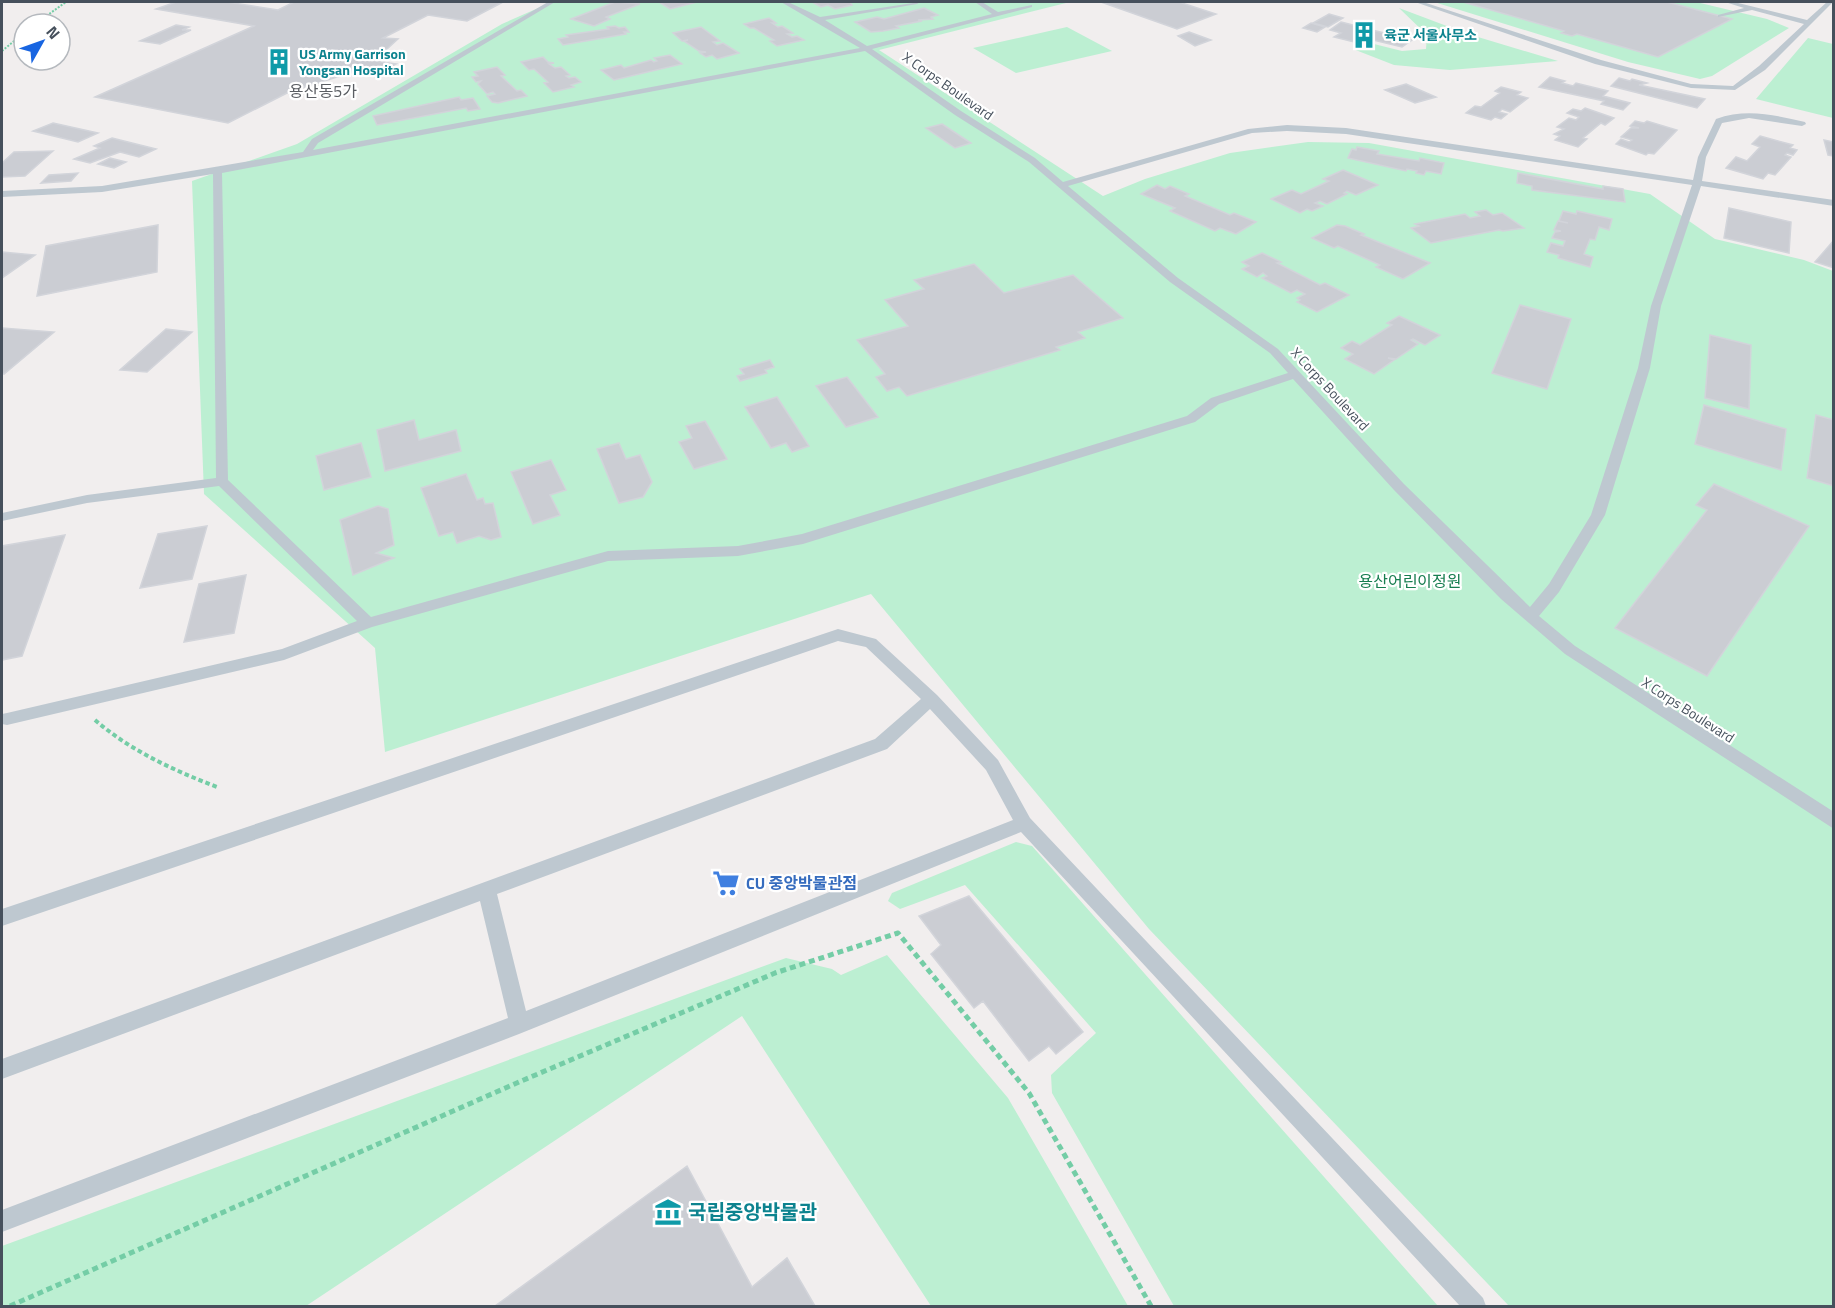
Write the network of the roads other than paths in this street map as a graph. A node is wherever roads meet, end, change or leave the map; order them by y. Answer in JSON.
{"nodes":[{"id":1,"x":552,"y":2,"type":"edge"},
{"id":2,"x":784,"y":2,"type":"edge"},
{"id":3,"x":917,"y":2,"type":"edge"},
{"id":4,"x":978,"y":2,"type":"edge"},
{"id":5,"x":1418,"y":2,"type":"edge"},
{"id":6,"x":1728,"y":2,"type":"edge"},
{"id":7,"x":1830,"y":2,"type":"edge"},
{"id":8,"x":1030,"y":6,"type":"dead end"},
{"id":9,"x":1752,"y":8,"type":"junction"},
{"id":10,"x":998,"y":15,"type":"junction"},
{"id":11,"x":1720,"y":16,"type":"dead end"},
{"id":12,"x":819,"y":19,"type":"junction"},
{"id":13,"x":1810,"y":23,"type":"junction"},
{"id":14,"x":865,"y":49,"type":"junction"},
{"id":15,"x":1802,"y":124,"type":"dead end"},
{"id":16,"x":305,"y":155,"type":"junction"},
{"id":17,"x":217,"y":171,"type":"junction"},
{"id":18,"x":1697,"y":183,"type":"junction"},
{"id":19,"x":1061,"y":185,"type":"junction"},
{"id":20,"x":2,"y":194,"type":"edge"},
{"id":21,"x":1833,"y":203,"type":"edge"},
{"id":22,"x":1297,"y":374,"type":"junction"},
{"id":23,"x":222,"y":481,"type":"junction"},
{"id":24,"x":2,"y":517,"type":"edge"},
{"id":25,"x":1530,"y":617,"type":"junction"},
{"id":26,"x":368,"y":623,"type":"junction"},
{"id":27,"x":931,"y":699,"type":"junction"},
{"id":28,"x":7,"y":719,"type":"dead end"},
{"id":29,"x":1833,"y":822,"type":"edge"},
{"id":30,"x":1024,"y":823,"type":"junction"},
{"id":31,"x":487,"y":892,"type":"junction"},
{"id":32,"x":2,"y":917,"type":"edge"},
{"id":33,"x":519,"y":1024,"type":"junction"},
{"id":34,"x":2,"y":1069,"type":"edge"},
{"id":35,"x":2,"y":1221,"type":"edge"},
{"id":36,"x":1475,"y":1306,"type":"edge"}],
"edges":[{"from":1,"to":16,"type":"lane"},
{"from":2,"to":12,"type":"lane","name":"X Corps Boulevard"},
{"from":3,"to":12,"type":"lane"},
{"from":4,"to":10,"type":"lane"},
{"from":5,"to":13,"type":"lane"},
{"from":6,"to":9,"type":"lane"},
{"from":7,"to":13,"type":"lane"},
{"from":8,"to":10,"type":"lane"},
{"from":9,"to":11,"type":"lane"},
{"from":9,"to":13,"type":"lane"},
{"from":10,"to":14,"type":"lane"},
{"from":12,"to":14,"type":"lane","name":"X Corps Boulevard"},
{"from":14,"to":16,"type":"lane"},
{"from":14,"to":19,"type":"lane","name":"X Corps Boulevard"},
{"from":15,"to":18,"type":"lane"},
{"from":16,"to":17,"type":"lane"},
{"from":17,"to":20,"type":"lane"},
{"from":17,"to":23,"type":"lane"},
{"from":18,"to":19,"type":"lane"},
{"from":18,"to":21,"type":"lane"},
{"from":18,"to":25,"type":"lane"},
{"from":19,"to":22,"type":"lane","name":"X Corps Boulevard"},
{"from":22,"to":25,"type":"lane","name":"X Corps Boulevard"},
{"from":22,"to":26,"type":"lane"},
{"from":23,"to":24,"type":"lane"},
{"from":23,"to":26,"type":"lane"},
{"from":25,"to":29,"type":"lane","name":"X Corps Boulevard"},
{"from":26,"to":28,"type":"lane"},
{"from":27,"to":30,"type":"lane"},
{"from":27,"to":31,"type":"lane"},
{"from":27,"to":32,"type":"lane"},
{"from":30,"to":33,"type":"lane"},
{"from":30,"to":36,"type":"lane"},
{"from":31,"to":33,"type":"lane"},
{"from":31,"to":34,"type":"lane"},
{"from":33,"to":35,"type":"lane"}]}
